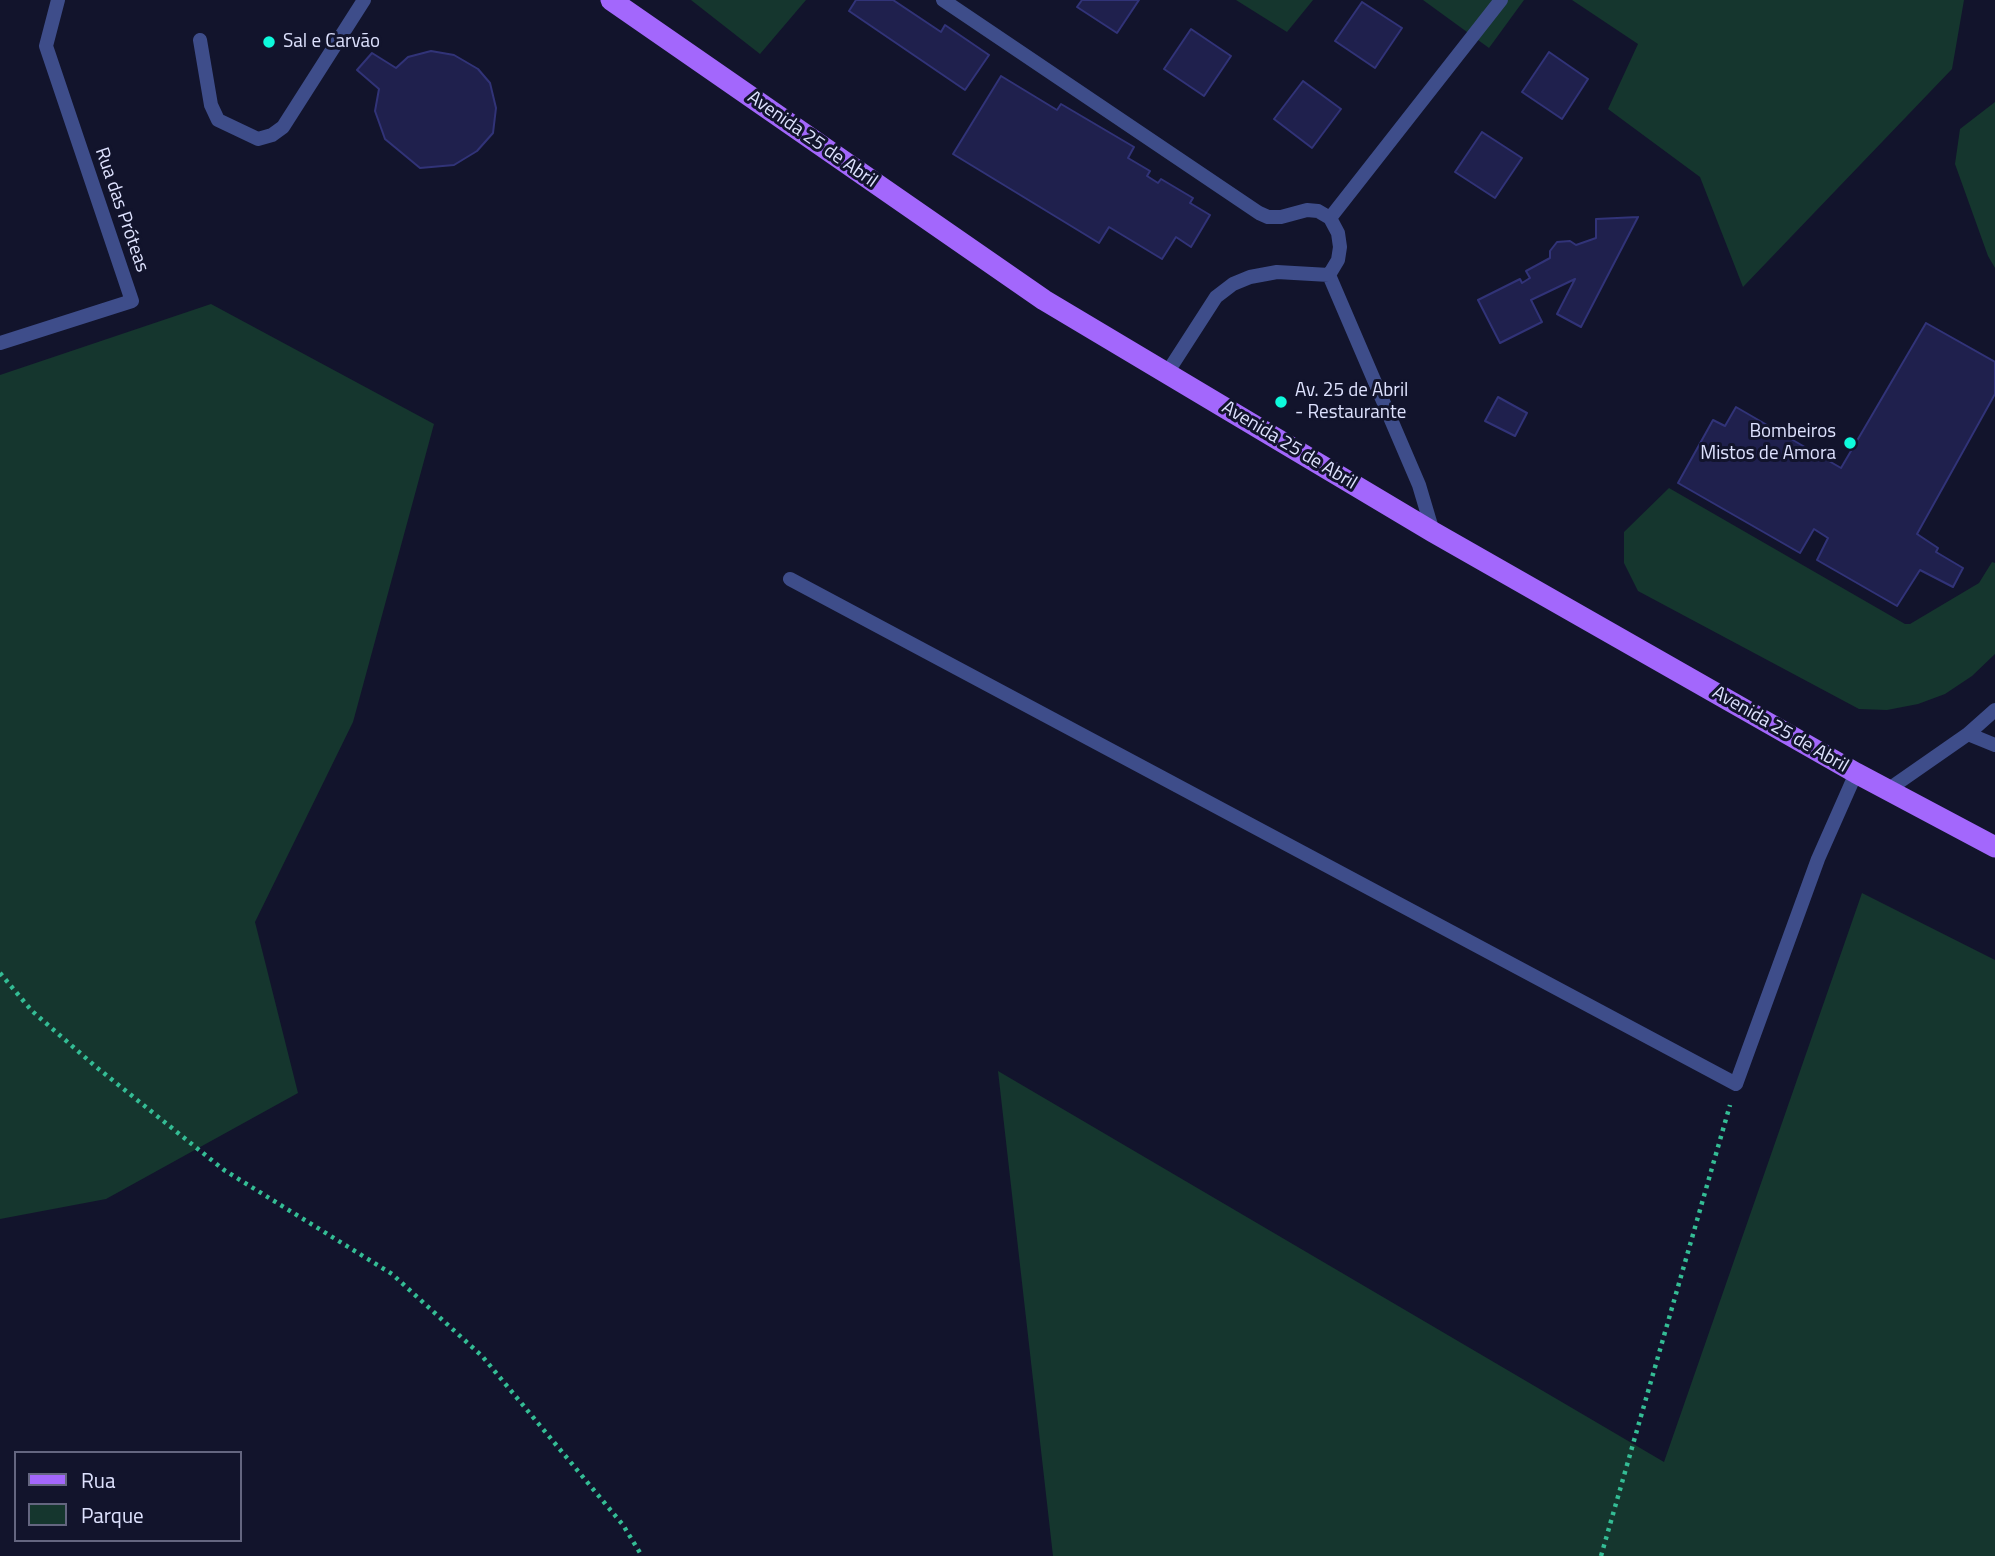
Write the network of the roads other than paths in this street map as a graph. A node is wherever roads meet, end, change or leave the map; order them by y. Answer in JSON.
{"nodes":[{"id":1,"x":58,"y":0,"type":"edge"},
{"id":2,"x":364,"y":0,"type":"edge"},
{"id":3,"x":611,"y":0,"type":"edge"},
{"id":4,"x":943,"y":0,"type":"edge"},
{"id":5,"x":1501,"y":0,"type":"edge"},
{"id":6,"x":200,"y":40,"type":"dead end"},
{"id":7,"x":1330,"y":218,"type":"junction"},
{"id":8,"x":1329,"y":275,"type":"junction"},
{"id":9,"x":0,"y":343,"type":"edge"},
{"id":10,"x":1167,"y":373,"type":"junction"},
{"id":11,"x":1433,"y":531,"type":"junction"},
{"id":12,"x":790,"y":579,"type":"dead end"},
{"id":13,"x":1995,"y":710,"type":"edge"},
{"id":14,"x":1968,"y":734,"type":"junction"},
{"id":15,"x":1995,"y":745,"type":"edge"},
{"id":16,"x":1856,"y":773,"type":"junction"},
{"id":17,"x":1889,"y":789,"type":"junction"},
{"id":18,"x":1995,"y":847,"type":"edge"}],
"edges":[{"from":1,"to":9,"type":"street","name":"Rua das Próteas"},
{"from":2,"to":6,"type":"street"},
{"from":3,"to":10,"type":"main road","name":"Avenida 25 de Abril"},
{"from":4,"to":7,"type":"street"},
{"from":5,"to":7,"type":"street"},
{"from":7,"to":8,"type":"street"},
{"from":8,"to":10,"type":"street"},
{"from":8,"to":11,"type":"street"},
{"from":10,"to":11,"type":"main road","name":"Avenida 25 de Abril"},
{"from":11,"to":16,"type":"main road","name":"Avenida 25 de Abril"},
{"from":12,"to":16,"type":"street"},
{"from":13,"to":14,"type":"street"},
{"from":14,"to":15,"type":"street"},
{"from":14,"to":17,"type":"street"},
{"from":16,"to":17,"type":"main road","name":"Avenida 25 de Abril"},
{"from":17,"to":18,"type":"main road","name":"Avenida 25 de Abril"}]}
